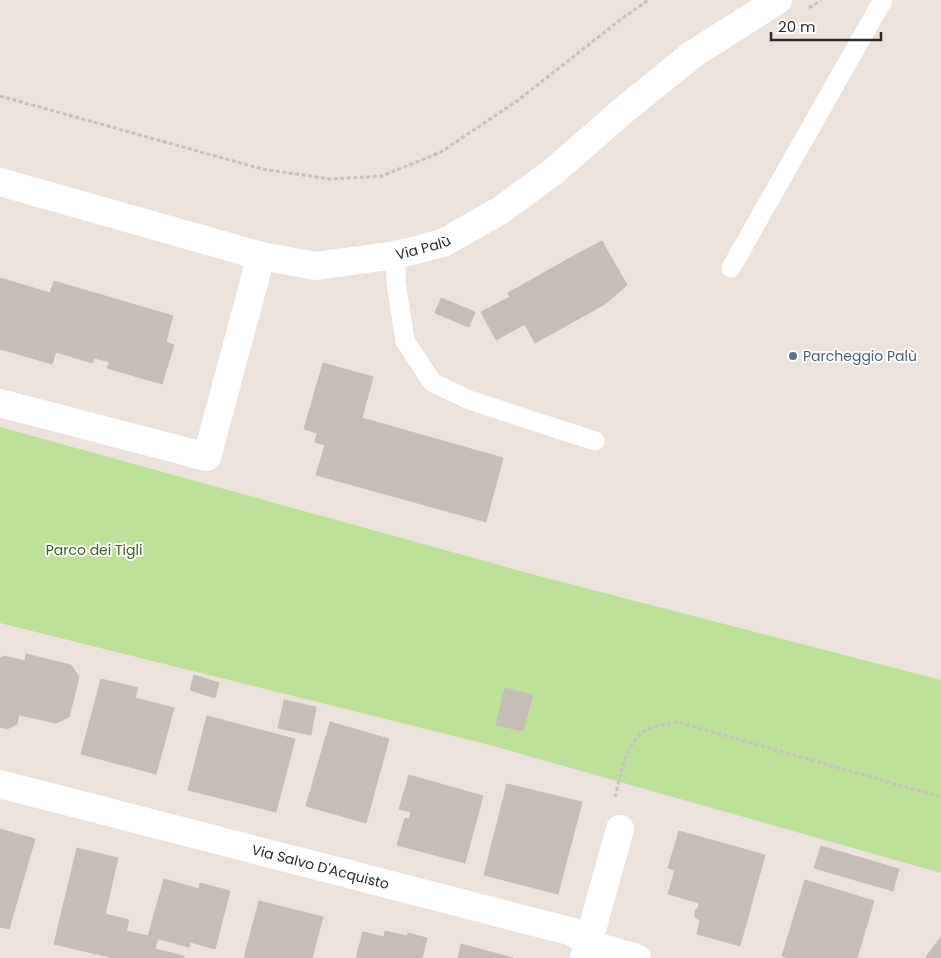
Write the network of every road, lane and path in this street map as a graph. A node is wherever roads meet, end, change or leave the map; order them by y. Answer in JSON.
{"nodes":[{"id":1,"x":648,"y":0,"type":"edge"},
{"id":2,"x":778,"y":0,"type":"edge"},
{"id":3,"x":821,"y":0,"type":"edge"},
{"id":4,"x":883,"y":0,"type":"edge"},
{"id":5,"x":805,"y":10,"type":"dead end"},
{"id":6,"x":0,"y":96,"type":"edge"},
{"id":7,"x":0,"y":182,"type":"edge"},
{"id":8,"x":396,"y":255,"type":"junction"},
{"id":9,"x":261,"y":256,"type":"junction"},
{"id":10,"x":731,"y":268,"type":"dead end"},
{"id":11,"x":0,"y":403,"type":"edge"},
{"id":12,"x":596,"y":441,"type":"dead end"},
{"id":13,"x":0,"y":784,"type":"edge"},
{"id":14,"x":941,"y":797,"type":"edge"},
{"id":15,"x":620,"y":829,"type":"joint"},
{"id":16,"x":586,"y":951,"type":"edge"},
{"id":17,"x":637,"y":958,"type":"edge"}],
"edges":[{"from":1,"to":6,"type":"path"},
{"from":2,"to":8,"type":"street","name":"Via Palù"},
{"from":3,"to":5,"type":"path"},
{"from":4,"to":10,"type":"lane"},
{"from":7,"to":9,"type":"street","name":"Via Palù"},
{"from":8,"to":9,"type":"street","name":"Via Palù"},
{"from":8,"to":12,"type":"lane"},
{"from":9,"to":11,"type":"street"},
{"from":13,"to":16,"type":"street","name":"Via Salvo D'Acquisto"},
{"from":14,"to":15,"type":"path"},
{"from":15,"to":16,"type":"street"},
{"from":16,"to":17,"type":"street","name":"Via Salvo D'Acquisto"}]}
